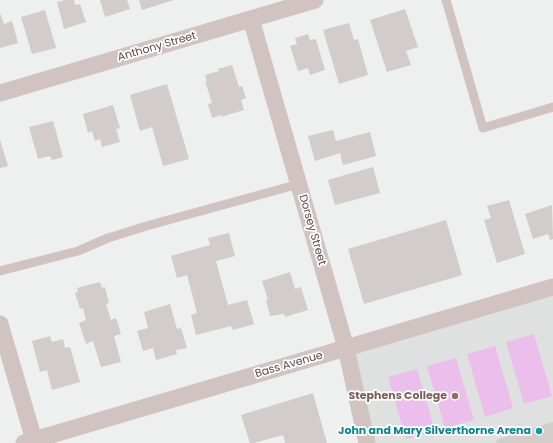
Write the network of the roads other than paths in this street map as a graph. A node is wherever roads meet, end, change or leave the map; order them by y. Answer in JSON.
{"nodes":[{"id":1,"x":315,"y":0,"type":"edge"},
{"id":2,"x":446,"y":0,"type":"edge"},
{"id":3,"x":251,"y":19,"type":"junction"},
{"id":4,"x":0,"y":93,"type":"edge"},
{"id":5,"x":553,"y":107,"type":"edge"},
{"id":6,"x":299,"y":184,"type":"junction"},
{"id":7,"x":0,"y":271,"type":"edge"},
{"id":8,"x":553,"y":287,"type":"edge"},
{"id":9,"x":0,"y":324,"type":"edge"},
{"id":10,"x":346,"y":348,"type":"junction"},
{"id":11,"x":29,"y":442,"type":"edge"},
{"id":12,"x":367,"y":443,"type":"edge"}],
"edges":[{"from":1,"to":3,"type":"street","name":"Anthony Street"},
{"from":2,"to":5,"type":"lane"},
{"from":3,"to":4,"type":"street","name":"Anthony Street"},
{"from":3,"to":6,"type":"street","name":"Dorsey Street"},
{"from":6,"to":7,"type":"lane"},
{"from":6,"to":10,"type":"street","name":"Dorsey Street"},
{"from":8,"to":10,"type":"street","name":"Bass Avenue"},
{"from":9,"to":11,"type":"street"},
{"from":10,"to":11,"type":"street","name":"Bass Avenue"},
{"from":10,"to":12,"type":"street","name":"Dorsey Street"}]}
